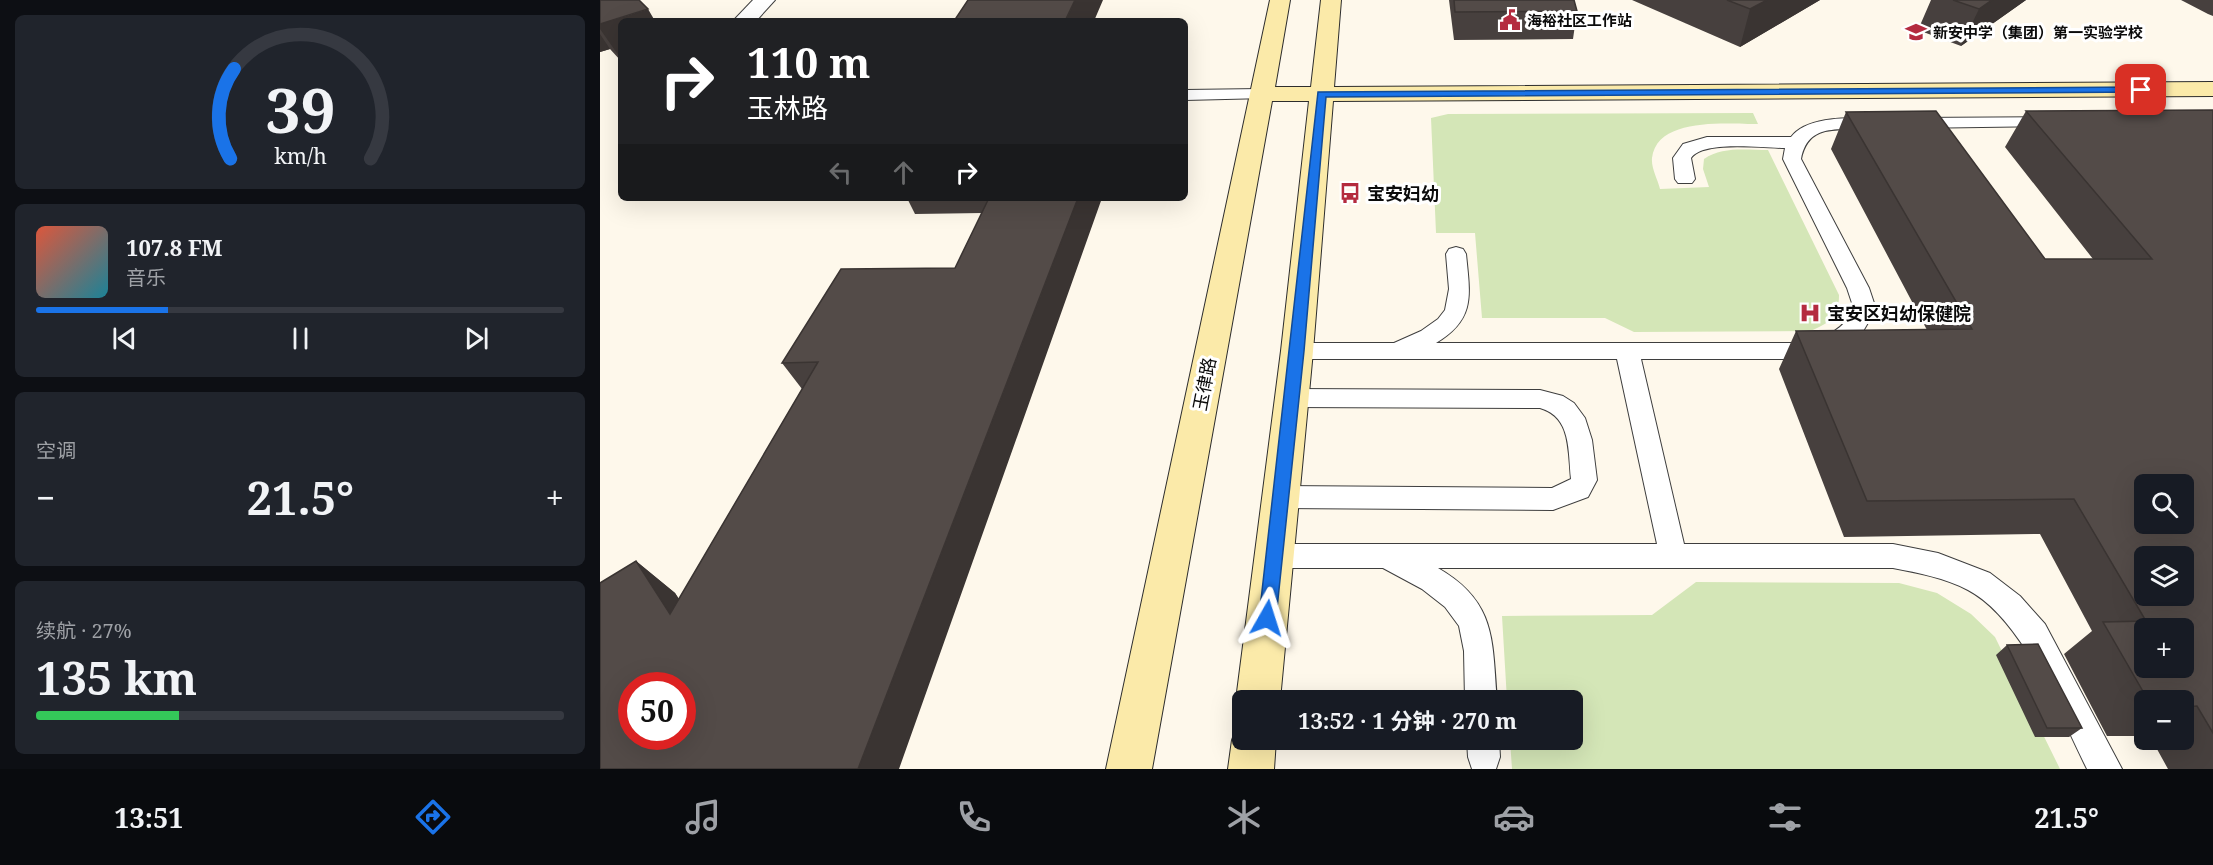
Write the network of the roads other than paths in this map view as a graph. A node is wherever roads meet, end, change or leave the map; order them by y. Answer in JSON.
{"nodes":[{"id":1,"x":765,"y":0,"type":"edge"},
{"id":2,"x":1280,"y":0,"type":"edge"},
{"id":3,"x":1331,"y":0,"type":"edge"},
{"id":4,"x":747,"y":18,"type":"edge"},
{"id":5,"x":2213,"y":89,"type":"edge"},
{"id":6,"x":1260,"y":94,"type":"junction"},
{"id":7,"x":1321,"y":94,"type":"junction"},
{"id":8,"x":1188,"y":95,"type":"edge"},
{"id":9,"x":2072,"y":122,"type":"edge"},
{"id":10,"x":1796,"y":143,"type":"junction"},
{"id":11,"x":1685,"y":179,"type":"dead end"},
{"id":12,"x":1456,"y":254,"type":"dead end"},
{"id":13,"x":1297,"y":351,"type":"junction"},
{"id":14,"x":1387,"y":351,"type":"junction"},
{"id":15,"x":1627,"y":351,"type":"junction"},
{"id":16,"x":1291,"y":398,"type":"junction"},
{"id":17,"x":1281,"y":497,"type":"junction"},
{"id":18,"x":1673,"y":555,"type":"junction"},
{"id":19,"x":1274,"y":556,"type":"junction"},
{"id":20,"x":1385,"y":556,"type":"junction"},
{"id":21,"x":1259,"y":690,"type":"edge"},
{"id":22,"x":1480,"y":690,"type":"edge"},
{"id":23,"x":1253,"y":750,"type":"edge"},
{"id":24,"x":1129,"y":769,"type":"edge"},
{"id":25,"x":1251,"y":769,"type":"edge"},
{"id":26,"x":2105,"y":769,"type":"edge"}],
"edges":[{"from":1,"to":4,"type":"street"},
{"from":2,"to":6,"type":"main road","name":"玉律路"},
{"from":3,"to":7,"type":"main road"},
{"from":5,"to":7,"type":"main road"},
{"from":6,"to":7,"type":"main road"},
{"from":6,"to":8,"type":"lane"},
{"from":6,"to":24,"type":"main road","name":"玉律路"},
{"from":7,"to":13,"type":"main road"},
{"from":9,"to":10,"type":"lane"},
{"from":10,"to":11,"type":"lane"},
{"from":10,"to":15,"type":"lane"},
{"from":12,"to":14,"type":"lane"},
{"from":13,"to":14,"type":"lane"},
{"from":13,"to":16,"type":"main road"},
{"from":14,"to":15,"type":"lane"},
{"from":15,"to":18,"type":"lane"},
{"from":16,"to":17,"type":"main road"},
{"from":16,"to":17,"type":"lane"},
{"from":17,"to":19,"type":"main road"},
{"from":18,"to":20,"type":"lane"},
{"from":18,"to":26,"type":"lane"},
{"from":19,"to":20,"type":"lane"},
{"from":19,"to":21,"type":"main road"},
{"from":20,"to":22,"type":"lane"},
{"from":23,"to":25,"type":"main road"}]}
